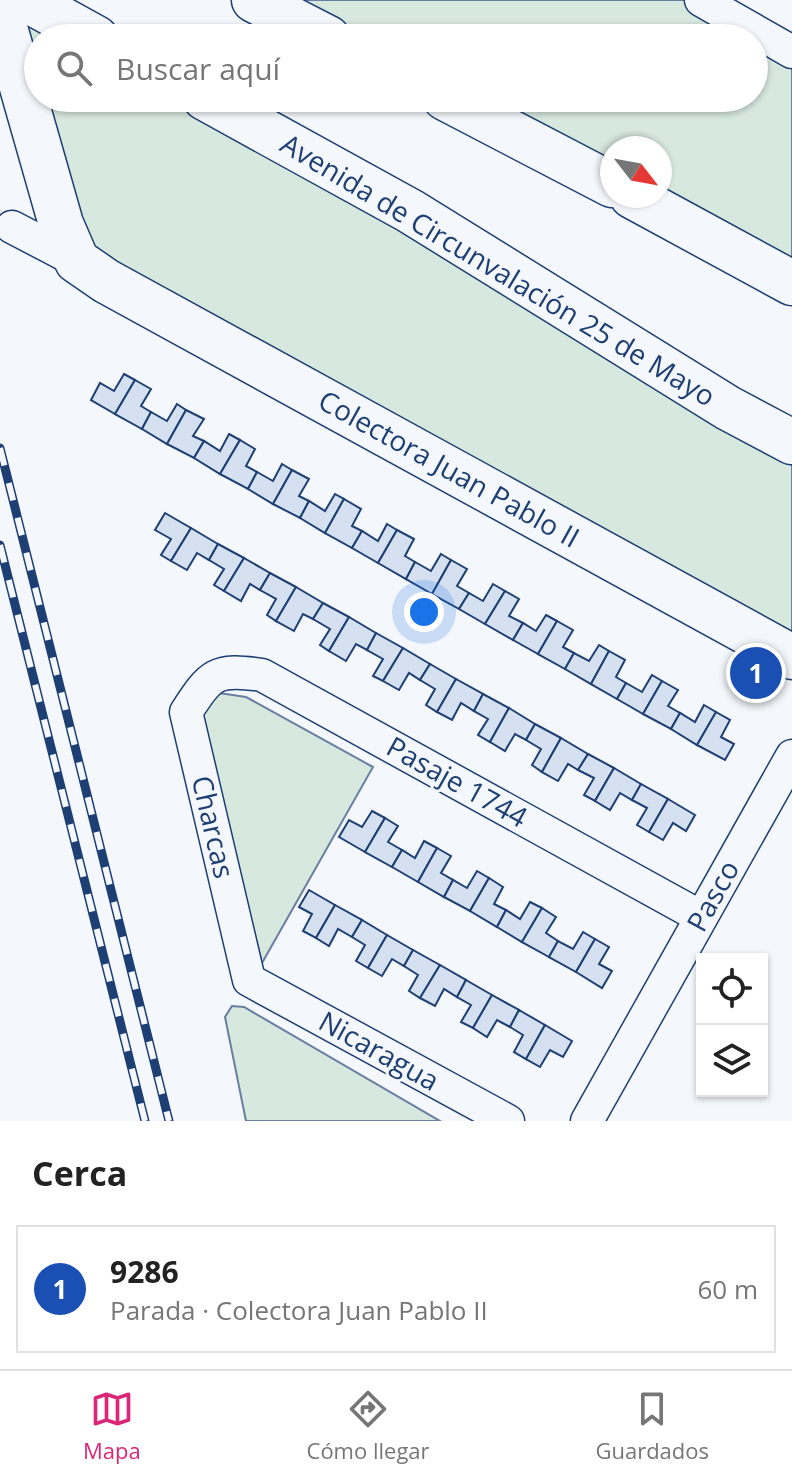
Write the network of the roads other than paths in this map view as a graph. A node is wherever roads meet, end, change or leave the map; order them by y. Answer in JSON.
{"nodes":[{"id":1,"x":27,"y":0,"type":"edge"},
{"id":2,"x":254,"y":0,"type":"edge"},
{"id":3,"x":701,"y":0,"type":"edge"},
{"id":4,"x":0,"y":10,"type":"edge"},
{"id":5,"x":71,"y":24,"type":"edge"},
{"id":6,"x":301,"y":24,"type":"edge"},
{"id":7,"x":743,"y":24,"type":"edge"},
{"id":8,"x":768,"y":38,"type":"edge"},
{"id":9,"x":792,"y":52,"type":"edge"},
{"id":10,"x":24,"y":94,"type":"edge"},
{"id":11,"x":29,"y":112,"type":"edge"},
{"id":12,"x":230,"y":112,"type":"edge"},
{"id":13,"x":472,"y":112,"type":"edge"},
{"id":14,"x":600,"y":179,"type":"edge"},
{"id":15,"x":655,"y":208,"type":"edge"},
{"id":16,"x":12,"y":227,"type":"dead end"},
{"id":17,"x":719,"y":242,"type":"junction"},
{"id":18,"x":792,"y":268,"type":"edge"},
{"id":19,"x":92,"y":271,"type":"junction"},
{"id":20,"x":792,"y":283,"type":"edge"},
{"id":21,"x":728,"y":408,"type":"junction"},
{"id":22,"x":792,"y":442,"type":"edge"},
{"id":23,"x":792,"y":453,"type":"edge"},
{"id":24,"x":792,"y":657,"type":"edge"},
{"id":25,"x":207,"y":680,"type":"joint"},
{"id":26,"x":792,"y":756,"type":"edge"},
{"id":27,"x":701,"y":917,"type":"junction"},
{"id":28,"x":249,"y":980,"type":"joint"},
{"id":29,"x":508,"y":1121,"type":"edge"},
{"id":30,"x":587,"y":1121,"type":"edge"}],
"edges":[{"from":1,"to":5,"type":"main road"},
{"from":2,"to":6,"type":"main road"},
{"from":3,"to":7,"type":"street"},
{"from":4,"to":10,"type":"main road"},
{"from":8,"to":9,"type":"street"},
{"from":11,"to":19,"type":"main road"},
{"from":12,"to":21,"type":"main road","name":"Avenida de Circunvalación 25 de Mayo"},
{"from":13,"to":14,"type":"main road"},
{"from":15,"to":17,"type":"main road"},
{"from":16,"to":19,"type":"street","name":"Colectora Juan Pablo II"},
{"from":17,"to":18,"type":"main road"},
{"from":17,"to":20,"type":"main road"},
{"from":19,"to":24,"type":"main road","name":"Colectora Juan Pablo II"},
{"from":21,"to":22,"type":"main road","name":"Avenida de Circunvalación 25 de Mayo"},
{"from":21,"to":23,"type":"main road"},
{"from":25,"to":27,"type":"street","name":"Pasaje 1744"},
{"from":25,"to":28,"type":"street","name":"Charcas"},
{"from":26,"to":27,"type":"street","name":"Pasco"},
{"from":27,"to":30,"type":"street","name":"Pasco"},
{"from":28,"to":29,"type":"street","name":"Nicaragua"}]}
